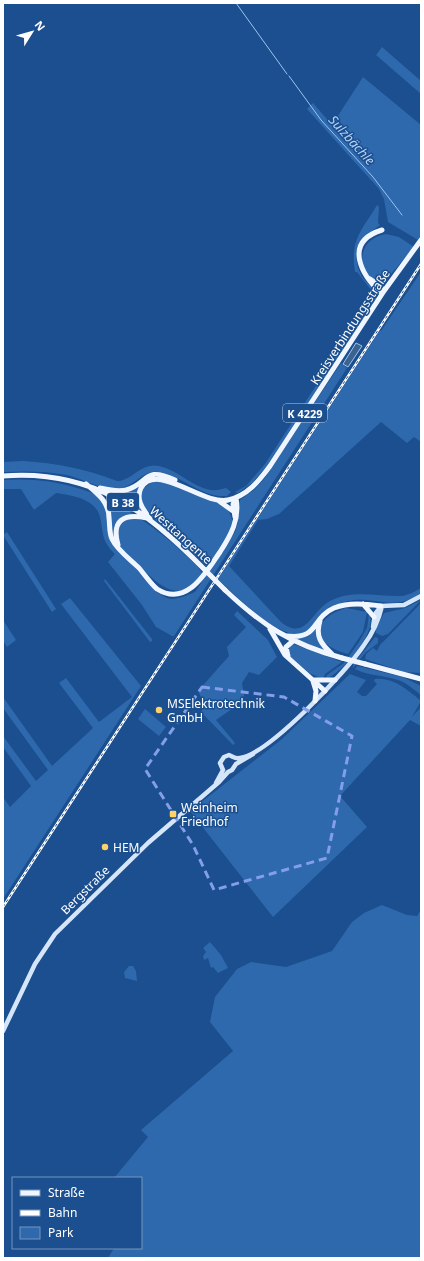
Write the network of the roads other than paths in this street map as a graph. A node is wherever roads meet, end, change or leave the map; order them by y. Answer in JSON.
{"nodes":[{"id":1,"x":382,"y":230,"type":"dead end"},
{"id":2,"x":421,"y":240,"type":"edge"},
{"id":3,"x":367,"y":278,"type":"junction"},
{"id":4,"x":393,"y":279,"type":"junction"},
{"id":5,"x":377,"y":283,"type":"junction"},
{"id":6,"x":383,"y":293,"type":"junction"},
{"id":7,"x":3,"y":476,"type":"edge"},
{"id":8,"x":86,"y":484,"type":"junction"},
{"id":9,"x":94,"y":488,"type":"junction"},
{"id":10,"x":236,"y":498,"type":"junction"},
{"id":11,"x":218,"y":501,"type":"junction"},
{"id":12,"x":233,"y":511,"type":"junction"},
{"id":13,"x":150,"y":519,"type":"junction"},
{"id":14,"x":236,"y":519,"type":"junction"},
{"id":15,"x":118,"y":546,"type":"junction"},
{"id":16,"x":421,"y":596,"type":"edge"},
{"id":17,"x":363,"y":604,"type":"junction"},
{"id":18,"x":381,"y":606,"type":"junction"},
{"id":19,"x":374,"y":617,"type":"junction"},
{"id":20,"x":321,"y":618,"type":"junction"},
{"id":21,"x":270,"y":628,"type":"junction"},
{"id":22,"x":373,"y":628,"type":"junction"},
{"id":23,"x":282,"y":636,"type":"junction"},
{"id":24,"x":293,"y":641,"type":"junction"},
{"id":25,"x":333,"y":655,"type":"junction"},
{"id":26,"x":290,"y":659,"type":"junction"},
{"id":27,"x":421,"y":679,"type":"edge"},
{"id":28,"x":313,"y":680,"type":"junction"},
{"id":29,"x":335,"y":680,"type":"junction"},
{"id":30,"x":325,"y":691,"type":"junction"},
{"id":31,"x":315,"y":701,"type":"junction"},
{"id":32,"x":253,"y":754,"type":"junction"},
{"id":33,"x":234,"y":758,"type":"junction"},
{"id":34,"x":236,"y":764,"type":"junction"},
{"id":35,"x":225,"y":771,"type":"junction"},
{"id":36,"x":3,"y":1031,"type":"edge"}],
"edges":[{"from":1,"to":3,"type":"main road"},
{"from":2,"to":4,"type":"main road","name":"Kreisverbindungsstraße","number":"K 4229"},
{"from":3,"to":5,"type":"main road"},
{"from":3,"to":6,"type":"main road"},
{"from":4,"to":5,"type":"main road"},
{"from":4,"to":6,"type":"main road","name":"Kreisverbindungsstraße","number":"K 4229"},
{"from":5,"to":6,"type":"main road"},
{"from":6,"to":10,"type":"main road","name":"Kreisverbindungsstraße","number":"K 4229"},
{"from":7,"to":8,"type":"main road","name":"Westtangente","number":"B 38"},
{"from":8,"to":9,"type":"main road","name":"Westtangente","number":"B 38"},
{"from":8,"to":15,"type":"main road"},
{"from":9,"to":10,"type":"main road"},
{"from":9,"to":13,"type":"main road","name":"Westtangente","number":"B 38"},
{"from":10,"to":11,"type":"main road","number":"K 4229"},
{"from":10,"to":12,"type":"main road"},
{"from":10,"to":14,"type":"main road"},
{"from":11,"to":12,"type":"main road"},
{"from":11,"to":13,"type":"main road","number":"K 4229"},
{"from":12,"to":14,"type":"main road"},
{"from":13,"to":15,"type":"main road"},
{"from":13,"to":21,"type":"main road","name":"Westtangente","number":"B 38","bridge":true},
{"from":14,"to":15,"type":"main road"},
{"from":16,"to":18,"type":"main road"},
{"from":17,"to":18,"type":"main road"},
{"from":17,"to":19,"type":"main road"},
{"from":17,"to":20,"type":"main road"},
{"from":18,"to":19,"type":"main road"},
{"from":18,"to":22,"type":"main road","name":"Bergstraße"},
{"from":19,"to":22,"type":"main road"},
{"from":20,"to":23,"type":"main road"},
{"from":20,"to":25,"type":"main road"},
{"from":21,"to":23,"type":"main road","name":"Westtangente","number":"B 38"},
{"from":21,"to":26,"type":"main road"},
{"from":22,"to":29,"type":"main road","name":"Bergstraße"},
{"from":23,"to":24,"type":"main road","number":"B 38"},
{"from":24,"to":25,"type":"main road","number":"B 38"},
{"from":24,"to":26,"type":"main road"},
{"from":25,"to":27,"type":"main road","number":"B 38","bridge":true},
{"from":26,"to":28,"type":"main road"},
{"from":28,"to":29,"type":"main road"},
{"from":28,"to":30,"type":"main road"},
{"from":28,"to":31,"type":"main road"},
{"from":29,"to":30,"type":"main road","name":"Bergstraße"},
{"from":30,"to":31,"type":"main road","name":"Bergstraße"},
{"from":31,"to":32,"type":"main road","name":"Bergstraße"},
{"from":32,"to":33,"type":"main road","name":"Bergstraße"},
{"from":32,"to":34,"type":"main road","name":"Bergstraße"},
{"from":33,"to":34,"type":"main road"},
{"from":33,"to":35,"type":"main road","name":"Bergstraße"},
{"from":34,"to":35,"type":"main road","name":"Bergstraße"},
{"from":35,"to":36,"type":"main road","name":"Bergstraße"}]}
